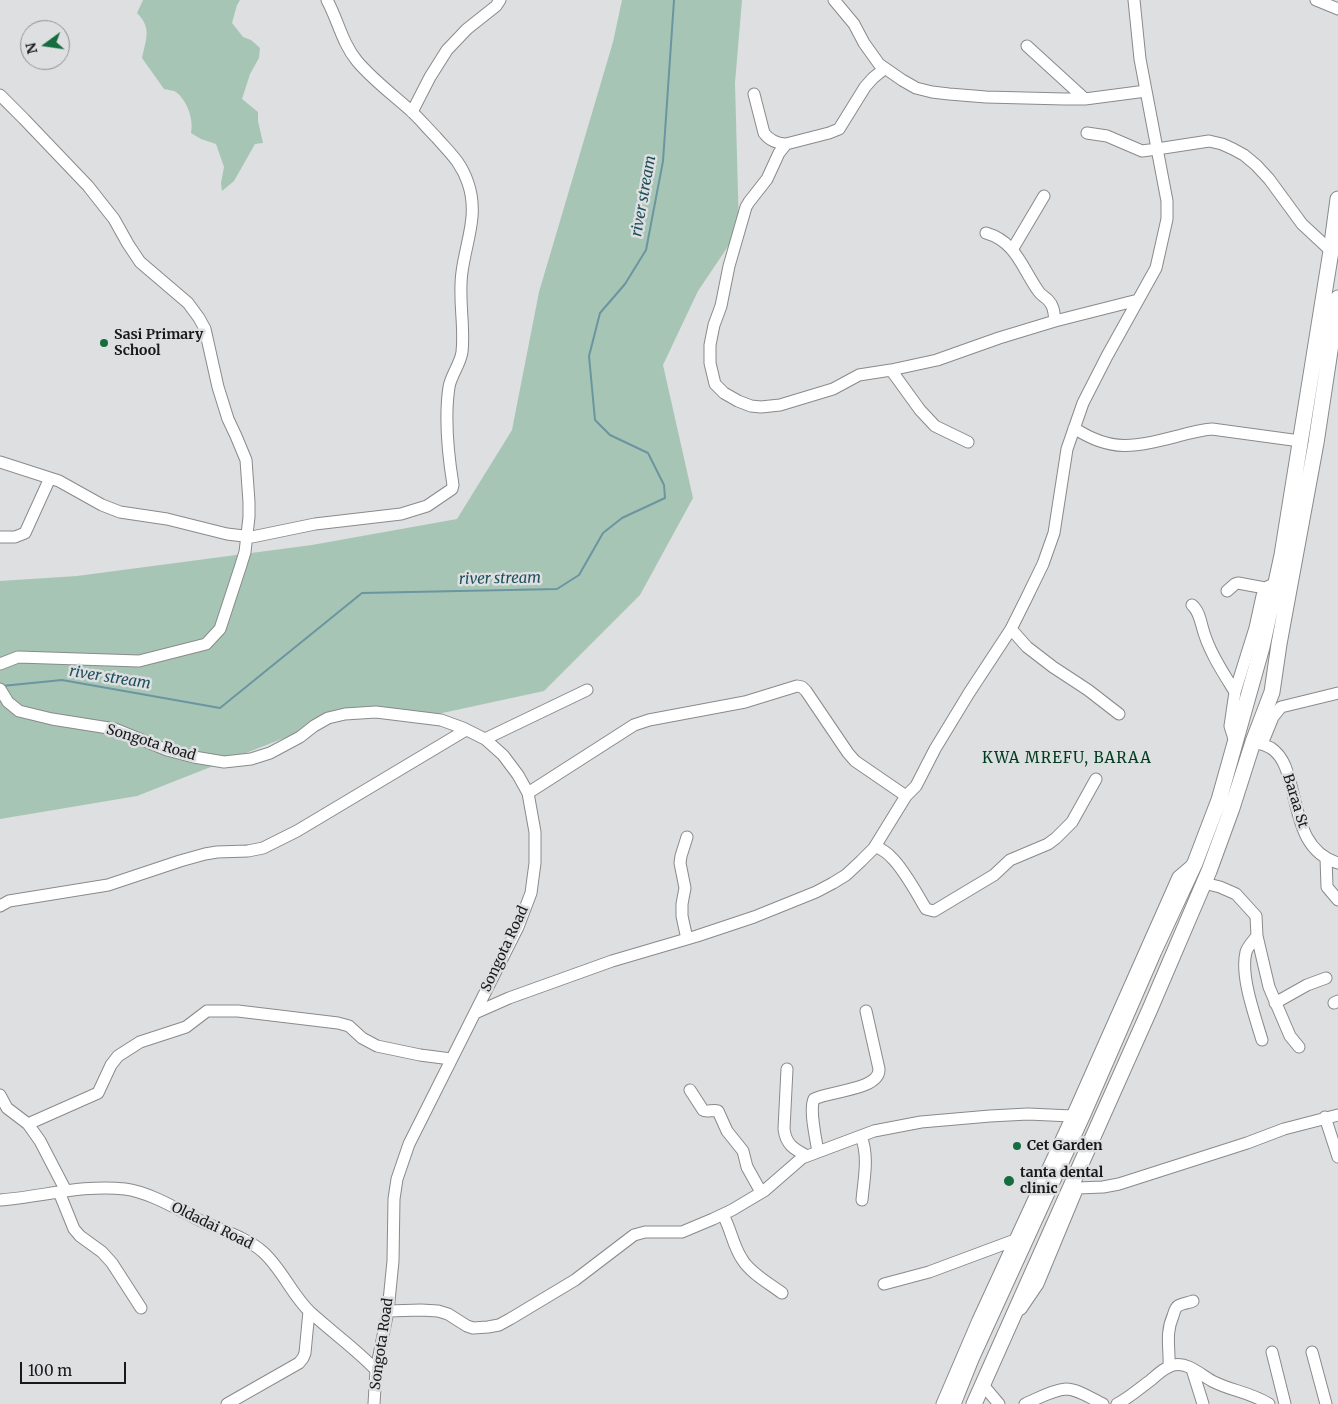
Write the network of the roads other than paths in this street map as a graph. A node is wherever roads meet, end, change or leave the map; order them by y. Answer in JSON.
{"nodes":[{"id":1,"x":327,"y":0,"type":"edge"},
{"id":2,"x":500,"y":0,"type":"edge"},
{"id":3,"x":834,"y":0,"type":"edge"},
{"id":4,"x":1134,"y":0,"type":"edge"},
{"id":5,"x":1316,"y":0,"type":"edge"},
{"id":6,"x":1338,"y":8,"type":"edge"},
{"id":7,"x":1026,"y":46,"type":"dead end"},
{"id":8,"x":884,"y":69,"type":"junction"},
{"id":9,"x":1146,"y":91,"type":"junction"},
{"id":10,"x":754,"y":94,"type":"dead end"},
{"id":11,"x":0,"y":95,"type":"edge"},
{"id":12,"x":1085,"y":98,"type":"junction"},
{"id":13,"x":412,"y":112,"type":"junction"},
{"id":14,"x":1087,"y":133,"type":"dead end"},
{"id":15,"x":786,"y":144,"type":"junction"},
{"id":16,"x":1157,"y":149,"type":"junction"},
{"id":17,"x":1044,"y":196,"type":"dead end"},
{"id":18,"x":1338,"y":199,"type":"edge"},
{"id":19,"x":986,"y":234,"type":"dead end"},
{"id":20,"x":1012,"y":250,"type":"junction"},
{"id":21,"x":1331,"y":251,"type":"junction"},
{"id":22,"x":1338,"y":298,"type":"edge"},
{"id":23,"x":1138,"y":300,"type":"junction"},
{"id":24,"x":1055,"y":321,"type":"junction"},
{"id":25,"x":891,"y":370,"type":"junction"},
{"id":26,"x":1074,"y":428,"type":"junction"},
{"id":27,"x":1300,"y":441,"type":"junction"},
{"id":28,"x":968,"y":442,"type":"dead end"},
{"id":29,"x":0,"y":462,"type":"edge"},
{"id":30,"x":50,"y":478,"type":"junction"},
{"id":31,"x":0,"y":536,"type":"edge"},
{"id":32,"x":247,"y":536,"type":"junction"},
{"id":33,"x":1270,"y":586,"type":"junction"},
{"id":34,"x":1227,"y":591,"type":"dead end"},
{"id":35,"x":1192,"y":605,"type":"dead end"},
{"id":36,"x":1011,"y":629,"type":"junction"},
{"id":37,"x":0,"y":664,"type":"edge"},
{"id":38,"x":0,"y":689,"type":"edge"},
{"id":39,"x":587,"y":690,"type":"dead end"},
{"id":40,"x":1235,"y":692,"type":"junction"},
{"id":41,"x":1338,"y":693,"type":"edge"},
{"id":42,"x":1119,"y":714,"type":"dead end"},
{"id":43,"x":466,"y":730,"type":"junction"},
{"id":44,"x":485,"y":739,"type":"junction"},
{"id":45,"x":1235,"y":742,"type":"junction"},
{"id":46,"x":1257,"y":743,"type":"junction"},
{"id":47,"x":1096,"y":779,"type":"dead end"},
{"id":48,"x":528,"y":793,"type":"junction"},
{"id":49,"x":906,"y":796,"type":"junction"},
{"id":50,"x":687,"y":837,"type":"dead end"},
{"id":51,"x":875,"y":846,"type":"junction"},
{"id":52,"x":1326,"y":858,"type":"junction"},
{"id":53,"x":1195,"y":863,"type":"junction"},
{"id":54,"x":1338,"y":863,"type":"edge"},
{"id":55,"x":1204,"y":882,"type":"junction"},
{"id":56,"x":1338,"y":900,"type":"edge"},
{"id":57,"x":0,"y":906,"type":"edge"},
{"id":58,"x":1257,"y":936,"type":"junction"},
{"id":59,"x":687,"y":938,"type":"junction"},
{"id":60,"x":1154,"y":951,"type":"junction"},
{"id":61,"x":1171,"y":960,"type":"junction"},
{"id":62,"x":1326,"y":978,"type":"dead end"},
{"id":63,"x":1133,"y":1000,"type":"junction"},
{"id":64,"x":1275,"y":1003,"type":"junction"},
{"id":65,"x":1150,"y":1009,"type":"junction"},
{"id":66,"x":866,"y":1011,"type":"dead end"},
{"id":67,"x":475,"y":1013,"type":"junction"},
{"id":68,"x":1262,"y":1040,"type":"dead end"},
{"id":69,"x":1299,"y":1047,"type":"dead end"},
{"id":70,"x":451,"y":1059,"type":"junction"},
{"id":71,"x":787,"y":1069,"type":"dead end"},
{"id":72,"x":690,"y":1090,"type":"dead end"},
{"id":73,"x":0,"y":1095,"type":"edge"},
{"id":74,"x":1338,"y":1115,"type":"edge"},
{"id":75,"x":1072,"y":1116,"type":"junction"},
{"id":76,"x":1325,"y":1118,"type":"junction"},
{"id":77,"x":28,"y":1124,"type":"junction"},
{"id":78,"x":861,"y":1136,"type":"junction"},
{"id":79,"x":813,"y":1154,"type":"junction"},
{"id":80,"x":1338,"y":1157,"type":"edge"},
{"id":81,"x":1078,"y":1188,"type":"junction"},
{"id":82,"x":63,"y":1191,"type":"junction"},
{"id":83,"x":761,"y":1192,"type":"junction"},
{"id":84,"x":0,"y":1200,"type":"edge"},
{"id":85,"x":862,"y":1200,"type":"dead end"},
{"id":86,"x":723,"y":1215,"type":"junction"},
{"id":87,"x":1015,"y":1240,"type":"junction"},
{"id":88,"x":884,"y":1284,"type":"dead end"},
{"id":89,"x":782,"y":1292,"type":"dead end"},
{"id":90,"x":1193,"y":1302,"type":"dead end"},
{"id":91,"x":140,"y":1308,"type":"dead end"},
{"id":92,"x":309,"y":1310,"type":"junction"},
{"id":93,"x":388,"y":1311,"type":"junction"},
{"id":94,"x":1011,"y":1322,"type":"junction"},
{"id":95,"x":1272,"y":1352,"type":"dead end"},
{"id":96,"x":1312,"y":1352,"type":"dead end"},
{"id":97,"x":1169,"y":1367,"type":"junction"},
{"id":98,"x":1192,"y":1369,"type":"junction"},
{"id":99,"x":376,"y":1370,"type":"junction"},
{"id":100,"x":983,"y":1385,"type":"junction"},
{"id":101,"x":227,"y":1404,"type":"edge"},
{"id":102,"x":374,"y":1404,"type":"edge"},
{"id":103,"x":942,"y":1404,"type":"edge"},
{"id":104,"x":953,"y":1404,"type":"edge"},
{"id":105,"x":974,"y":1404,"type":"edge"},
{"id":106,"x":999,"y":1404,"type":"edge"},
{"id":107,"x":1025,"y":1404,"type":"edge"},
{"id":108,"x":1103,"y":1404,"type":"edge"},
{"id":109,"x":1117,"y":1404,"type":"edge"},
{"id":110,"x":1203,"y":1404,"type":"edge"},
{"id":111,"x":1269,"y":1404,"type":"edge"},
{"id":112,"x":1285,"y":1404,"type":"edge"},
{"id":113,"x":1326,"y":1404,"type":"edge"}],
"edges":[{"from":1,"to":13,"type":"street"},
{"from":2,"to":13,"type":"street"},
{"from":3,"to":8,"type":"street"},
{"from":4,"to":9,"type":"street"},
{"from":5,"to":6,"type":"street"},
{"from":7,"to":12,"type":"street"},
{"from":8,"to":12,"type":"street"},
{"from":8,"to":15,"type":"street"},
{"from":9,"to":12,"type":"street"},
{"from":9,"to":16,"type":"street"},
{"from":10,"to":15,"type":"street"},
{"from":11,"to":32,"type":"street"},
{"from":13,"to":32,"type":"street"},
{"from":14,"to":16,"type":"street"},
{"from":15,"to":25,"type":"street"},
{"from":16,"to":21,"type":"street"},
{"from":16,"to":23,"type":"street"},
{"from":17,"to":20,"type":"street"},
{"from":18,"to":21,"type":"highway"},
{"from":19,"to":20,"type":"street"},
{"from":20,"to":24,"type":"street"},
{"from":21,"to":27,"type":"highway"},
{"from":22,"to":46,"type":"highway"},
{"from":23,"to":24,"type":"street"},
{"from":23,"to":26,"type":"street"},
{"from":24,"to":25,"type":"street"},
{"from":25,"to":28,"type":"street"},
{"from":26,"to":27,"type":"street"},
{"from":26,"to":36,"type":"street"},
{"from":27,"to":33,"type":"highway"},
{"from":29,"to":30,"type":"street"},
{"from":30,"to":31,"type":"street"},
{"from":30,"to":32,"type":"street"},
{"from":32,"to":37,"type":"street"},
{"from":33,"to":34,"type":"street"},
{"from":33,"to":40,"type":"street"},
{"from":33,"to":45,"type":"highway"},
{"from":35,"to":40,"type":"street"},
{"from":36,"to":42,"type":"street"},
{"from":36,"to":49,"type":"street"},
{"from":38,"to":43,"type":"street","name":"Songota Road"},
{"from":39,"to":44,"type":"street"},
{"from":40,"to":45,"type":"street"},
{"from":41,"to":46,"type":"street"},
{"from":43,"to":44,"type":"street","name":"Songota Road"},
{"from":43,"to":57,"type":"street"},
{"from":44,"to":48,"type":"street","name":"Songota Road"},
{"from":45,"to":53,"type":"highway"},
{"from":46,"to":52,"type":"street","name":"Baraa St"},
{"from":46,"to":55,"type":"highway"},
{"from":47,"to":51,"type":"street"},
{"from":48,"to":49,"type":"street"},
{"from":48,"to":67,"type":"street","name":"Songota Road"},
{"from":49,"to":51,"type":"street"},
{"from":50,"to":59,"type":"street"},
{"from":51,"to":59,"type":"street"},
{"from":52,"to":54,"type":"street","name":"Baraa St"},
{"from":52,"to":56,"type":"street"},
{"from":53,"to":60,"type":"highway"},
{"from":53,"to":75,"type":"street"},
{"from":55,"to":58,"type":"street"},
{"from":55,"to":61,"type":"highway"},
{"from":58,"to":64,"type":"street"},
{"from":58,"to":68,"type":"street"},
{"from":59,"to":67,"type":"street"},
{"from":60,"to":61,"type":"highway"},
{"from":60,"to":63,"type":"highway"},
{"from":61,"to":65,"type":"highway"},
{"from":62,"to":64,"type":"street"},
{"from":63,"to":65,"type":"highway"},
{"from":63,"to":104,"type":"highway"},
{"from":64,"to":69,"type":"street"},
{"from":65,"to":81,"type":"street"},
{"from":65,"to":94,"type":"highway"},
{"from":66,"to":79,"type":"street"},
{"from":67,"to":70,"type":"street","name":"Songota Road"},
{"from":70,"to":77,"type":"street"},
{"from":70,"to":93,"type":"street","name":"Songota Road"},
{"from":71,"to":79,"type":"street"},
{"from":72,"to":83,"type":"street"},
{"from":73,"to":77,"type":"street"},
{"from":74,"to":76,"type":"street"},
{"from":75,"to":78,"type":"street"},
{"from":75,"to":87,"type":"street"},
{"from":76,"to":80,"type":"street"},
{"from":76,"to":81,"type":"street"},
{"from":77,"to":82,"type":"street"},
{"from":78,"to":79,"type":"street"},
{"from":78,"to":85,"type":"street"},
{"from":79,"to":83,"type":"street"},
{"from":81,"to":94,"type":"street"},
{"from":82,"to":84,"type":"street","name":"Oldadai Road"},
{"from":82,"to":91,"type":"street"},
{"from":82,"to":92,"type":"street","name":"Oldadai Road"},
{"from":83,"to":86,"type":"street"},
{"from":86,"to":89,"type":"street"},
{"from":86,"to":93,"type":"street"},
{"from":87,"to":88,"type":"street"},
{"from":87,"to":103,"type":"street"},
{"from":90,"to":97,"type":"street"},
{"from":92,"to":99,"type":"street","name":"Oldadai Road"},
{"from":92,"to":101,"type":"street"},
{"from":93,"to":99,"type":"street","name":"Songota Road"},
{"from":94,"to":100,"type":"highway"},
{"from":95,"to":112,"type":"street"},
{"from":96,"to":113,"type":"street"},
{"from":97,"to":98,"type":"street"},
{"from":97,"to":109,"type":"street"},
{"from":98,"to":110,"type":"street"},
{"from":98,"to":111,"type":"street"},
{"from":99,"to":102,"type":"street","name":"Songota Road"},
{"from":100,"to":105,"type":"highway"},
{"from":100,"to":106,"type":"street"},
{"from":107,"to":108,"type":"street"}]}
